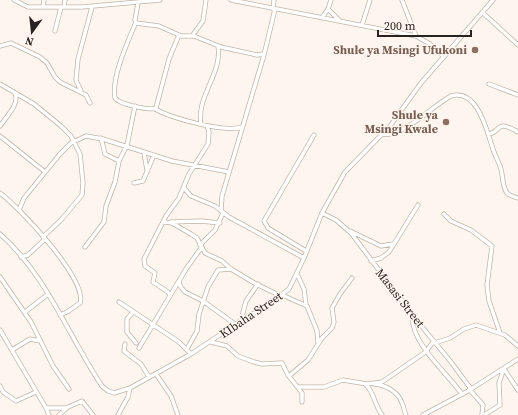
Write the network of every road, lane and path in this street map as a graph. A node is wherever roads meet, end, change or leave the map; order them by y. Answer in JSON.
{"nodes":[{"id":1,"x":14,"y":0,"type":"edge"},
{"id":2,"x":44,"y":0,"type":"edge"},
{"id":3,"x":65,"y":0,"type":"edge"},
{"id":4,"x":150,"y":0,"type":"edge"},
{"id":5,"x":160,"y":0,"type":"edge"},
{"id":6,"x":206,"y":0,"type":"edge"},
{"id":7,"x":231,"y":0,"type":"edge"},
{"id":8,"x":274,"y":0,"type":"edge"},
{"id":9,"x":331,"y":0,"type":"edge"},
{"id":10,"x":370,"y":0,"type":"edge"},
{"id":11,"x":402,"y":0,"type":"edge"},
{"id":12,"x":493,"y":0,"type":"edge"},
{"id":13,"x":138,"y":3,"type":"junction"},
{"id":14,"x":43,"y":6,"type":"junction"},
{"id":15,"x":63,"y":7,"type":"junction"},
{"id":16,"x":92,"y":7,"type":"junction"},
{"id":17,"x":274,"y":9,"type":"junction"},
{"id":18,"x":328,"y":10,"type":"junction"},
{"id":19,"x":483,"y":13,"type":"junction"},
{"id":20,"x":322,"y":18,"type":"junction"},
{"id":21,"x":340,"y":21,"type":"junction"},
{"id":22,"x":136,"y":22,"type":"junction"},
{"id":23,"x":362,"y":25,"type":"junction"},
{"id":24,"x":55,"y":31,"type":"dead end"},
{"id":25,"x":179,"y":35,"type":"junction"},
{"id":26,"x":192,"y":36,"type":"junction"},
{"id":27,"x":416,"y":36,"type":"junction"},
{"id":28,"x":518,"y":45,"type":"edge"},
{"id":29,"x":0,"y":46,"type":"edge"},
{"id":30,"x":218,"y":46,"type":"junction"},
{"id":31,"x":264,"y":54,"type":"junction"},
{"id":32,"x":444,"y":57,"type":"junction"},
{"id":33,"x":0,"y":84,"type":"edge"},
{"id":34,"x":489,"y":84,"type":"dead end"},
{"id":35,"x":82,"y":92,"type":"junction"},
{"id":36,"x":14,"y":93,"type":"junction"},
{"id":37,"x":518,"y":95,"type":"edge"},
{"id":38,"x":22,"y":97,"type":"junction"},
{"id":39,"x":16,"y":100,"type":"junction"},
{"id":40,"x":90,"y":102,"type":"dead end"},
{"id":41,"x":135,"y":106,"type":"junction"},
{"id":42,"x":155,"y":109,"type":"junction"},
{"id":43,"x":201,"y":124,"type":"junction"},
{"id":44,"x":0,"y":126,"type":"edge"},
{"id":45,"x":207,"y":126,"type":"junction"},
{"id":46,"x":242,"y":127,"type":"junction"},
{"id":47,"x":518,"y":132,"type":"edge"},
{"id":48,"x":382,"y":134,"type":"junction"},
{"id":49,"x":488,"y":134,"type":"junction"},
{"id":50,"x":314,"y":135,"type":"dead end"},
{"id":51,"x":0,"y":136,"type":"edge"},
{"id":52,"x":101,"y":138,"type":"junction"},
{"id":53,"x":73,"y":142,"type":"junction"},
{"id":54,"x":126,"y":147,"type":"junction"},
{"id":55,"x":144,"y":153,"type":"junction"},
{"id":56,"x":154,"y":155,"type":"junction"},
{"id":57,"x":119,"y":161,"type":"junction"},
{"id":58,"x":194,"y":166,"type":"junction"},
{"id":59,"x":148,"y":171,"type":"junction"},
{"id":60,"x":45,"y":172,"type":"junction"},
{"id":61,"x":229,"y":172,"type":"junction"},
{"id":62,"x":134,"y":183,"type":"dead end"},
{"id":63,"x":184,"y":188,"type":"junction"},
{"id":64,"x":0,"y":194,"type":"edge"},
{"id":65,"x":517,"y":198,"type":"edge"},
{"id":66,"x":23,"y":199,"type":"junction"},
{"id":67,"x":12,"y":203,"type":"junction"},
{"id":68,"x":418,"y":205,"type":"dead end"},
{"id":69,"x":19,"y":210,"type":"junction"},
{"id":70,"x":169,"y":212,"type":"junction"},
{"id":71,"x":222,"y":212,"type":"junction"},
{"id":72,"x":322,"y":213,"type":"junction"},
{"id":73,"x":444,"y":214,"type":"dead end"},
{"id":74,"x":164,"y":222,"type":"junction"},
{"id":75,"x":171,"y":222,"type":"junction"},
{"id":76,"x":220,"y":223,"type":"junction"},
{"id":77,"x":349,"y":231,"type":"junction"},
{"id":78,"x":0,"y":234,"type":"edge"},
{"id":79,"x":44,"y":238,"type":"junction"},
{"id":80,"x":393,"y":244,"type":"junction"},
{"id":81,"x":84,"y":247,"type":"dead end"},
{"id":82,"x":201,"y":247,"type":"junction"},
{"id":83,"x":306,"y":251,"type":"junction"},
{"id":84,"x":21,"y":257,"type":"junction"},
{"id":85,"x":304,"y":258,"type":"junction"},
{"id":86,"x":371,"y":261,"type":"junction"},
{"id":87,"x":231,"y":269,"type":"junction"},
{"id":88,"x":297,"y":274,"type":"junction"},
{"id":89,"x":0,"y":277,"type":"edge"},
{"id":90,"x":352,"y":278,"type":"dead end"},
{"id":91,"x":179,"y":281,"type":"junction"},
{"id":92,"x":258,"y":284,"type":"junction"},
{"id":93,"x":48,"y":295,"type":"junction"},
{"id":94,"x":281,"y":295,"type":"junction"},
{"id":95,"x":170,"y":296,"type":"junction"},
{"id":96,"x":202,"y":301,"type":"junction"},
{"id":97,"x":119,"y":302,"type":"dead end"},
{"id":98,"x":306,"y":305,"type":"junction"},
{"id":99,"x":25,"y":312,"type":"junction"},
{"id":100,"x":133,"y":312,"type":"junction"},
{"id":101,"x":412,"y":313,"type":"junction"},
{"id":102,"x":60,"y":315,"type":"junction"},
{"id":103,"x":241,"y":320,"type":"junction"},
{"id":104,"x":153,"y":324,"type":"junction"},
{"id":105,"x":235,"y":324,"type":"junction"},
{"id":106,"x":0,"y":330,"type":"edge"},
{"id":107,"x":500,"y":333,"type":"junction"},
{"id":108,"x":40,"y":341,"type":"junction"},
{"id":109,"x":211,"y":342,"type":"junction"},
{"id":110,"x":434,"y":343,"type":"junction"},
{"id":111,"x":125,"y":344,"type":"dead end"},
{"id":112,"x":318,"y":344,"type":"junction"},
{"id":113,"x":518,"y":346,"type":"edge"},
{"id":114,"x":187,"y":349,"type":"junction"},
{"id":115,"x":12,"y":350,"type":"junction"},
{"id":116,"x":427,"y":351,"type":"junction"},
{"id":117,"x":191,"y":354,"type":"junction"},
{"id":118,"x":518,"y":359,"type":"edge"},
{"id":119,"x":504,"y":368,"type":"junction"},
{"id":120,"x":156,"y":374,"type":"junction"},
{"id":121,"x":289,"y":376,"type":"junction"},
{"id":122,"x":149,"y":377,"type":"junction"},
{"id":123,"x":366,"y":384,"type":"junction"},
{"id":124,"x":0,"y":386,"type":"edge"},
{"id":125,"x":299,"y":387,"type":"junction"},
{"id":126,"x":130,"y":388,"type":"junction"},
{"id":127,"x":69,"y":389,"type":"dead end"},
{"id":128,"x":470,"y":390,"type":"junction"},
{"id":129,"x":518,"y":390,"type":"edge"},
{"id":130,"x":36,"y":392,"type":"junction"},
{"id":131,"x":462,"y":394,"type":"junction"},
{"id":132,"x":302,"y":402,"type":"dead end"},
{"id":133,"x":46,"y":408,"type":"junction"},
{"id":134,"x":68,"y":408,"type":"junction"},
{"id":135,"x":493,"y":410,"type":"junction"},
{"id":136,"x":49,"y":415,"type":"edge"},
{"id":137,"x":59,"y":415,"type":"edge"},
{"id":138,"x":93,"y":415,"type":"edge"},
{"id":139,"x":118,"y":415,"type":"edge"},
{"id":140,"x":178,"y":415,"type":"edge"},
{"id":141,"x":382,"y":415,"type":"edge"},
{"id":142,"x":406,"y":415,"type":"edge"},
{"id":143,"x":423,"y":415,"type":"edge"},
{"id":144,"x":484,"y":415,"type":"edge"},
{"id":145,"x":494,"y":415,"type":"edge"}],
"edges":[{"from":1,"to":14,"type":"street"},
{"from":2,"to":14,"type":"street"},
{"from":3,"to":15,"type":"street"},
{"from":4,"to":5,"type":"street"},
{"from":4,"to":13,"type":"street"},
{"from":6,"to":26,"type":"street"},
{"from":7,"to":17,"type":"street"},
{"from":8,"to":17,"type":"street"},
{"from":9,"to":18,"type":"street"},
{"from":10,"to":23,"type":"street"},
{"from":11,"to":27,"type":"street"},
{"from":12,"to":19,"type":"street","name":"KIbaha Street"},
{"from":13,"to":16,"type":"street"},
{"from":13,"to":22,"type":"street"},
{"from":14,"to":15,"type":"street"},
{"from":15,"to":16,"type":"street"},
{"from":15,"to":24,"type":"street"},
{"from":16,"to":35,"type":"street"},
{"from":17,"to":20,"type":"street"},
{"from":17,"to":31,"type":"street"},
{"from":18,"to":20,"type":"street"},
{"from":18,"to":21,"type":"street"},
{"from":19,"to":28,"type":"street"},
{"from":19,"to":32,"type":"street","name":"KIbaha Street"},
{"from":20,"to":21,"type":"street"},
{"from":21,"to":23,"type":"street"},
{"from":22,"to":25,"type":"street"},
{"from":22,"to":41,"type":"street"},
{"from":23,"to":27,"type":"street"},
{"from":25,"to":26,"type":"street"},
{"from":25,"to":42,"type":"street"},
{"from":26,"to":30,"type":"street"},
{"from":27,"to":32,"type":"street"},
{"from":29,"to":35,"type":"street"},
{"from":30,"to":31,"type":"street"},
{"from":30,"to":43,"type":"street"},
{"from":31,"to":46,"type":"street"},
{"from":32,"to":48,"type":"street","name":"KIbaha Street"},
{"from":33,"to":36,"type":"street"},
{"from":34,"to":37,"type":"street"},
{"from":35,"to":40,"type":"street"},
{"from":36,"to":38,"type":"street"},
{"from":36,"to":39,"type":"street"},
{"from":38,"to":39,"type":"street"},
{"from":38,"to":53,"type":"street"},
{"from":39,"to":44,"type":"street"},
{"from":41,"to":42,"type":"street"},
{"from":41,"to":54,"type":"street"},
{"from":42,"to":43,"type":"street"},
{"from":43,"to":45,"type":"street"},
{"from":45,"to":46,"type":"street"},
{"from":45,"to":58,"type":"street"},
{"from":46,"to":61,"type":"street"},
{"from":47,"to":49,"type":"street"},
{"from":48,"to":49,"type":"street"},
{"from":48,"to":72,"type":"street","name":"KIbaha Street"},
{"from":49,"to":65,"type":"street"},
{"from":50,"to":83,"type":"street"},
{"from":51,"to":60,"type":"street"},
{"from":52,"to":53,"type":"street"},
{"from":52,"to":54,"type":"street"},
{"from":52,"to":57,"type":"street"},
{"from":53,"to":60,"type":"street"},
{"from":53,"to":79,"type":"street"},
{"from":54,"to":55,"type":"street"},
{"from":54,"to":57,"type":"street"},
{"from":55,"to":56,"type":"street"},
{"from":55,"to":59,"type":"street"},
{"from":56,"to":58,"type":"street"},
{"from":56,"to":59,"type":"street"},
{"from":57,"to":81,"type":"street"},
{"from":58,"to":61,"type":"street"},
{"from":58,"to":63,"type":"street"},
{"from":59,"to":62,"type":"street"},
{"from":60,"to":66,"type":"street"},
{"from":61,"to":71,"type":"street"},
{"from":63,"to":70,"type":"street"},
{"from":63,"to":71,"type":"street"},
{"from":64,"to":67,"type":"street"},
{"from":66,"to":67,"type":"street"},
{"from":66,"to":69,"type":"street"},
{"from":67,"to":69,"type":"street"},
{"from":68,"to":80,"type":"street"},
{"from":69,"to":79,"type":"street"},
{"from":70,"to":74,"type":"street"},
{"from":70,"to":75,"type":"street"},
{"from":71,"to":76,"type":"street"},
{"from":71,"to":85,"type":"street"},
{"from":72,"to":77,"type":"street","name":"Masasi Street"},
{"from":72,"to":83,"type":"street","name":"KIbaha Street"},
{"from":73,"to":107,"type":"street"},
{"from":74,"to":75,"type":"street"},
{"from":74,"to":95,"type":"street"},
{"from":75,"to":76,"type":"street"},
{"from":75,"to":82,"type":"street"},
{"from":76,"to":82,"type":"street"},
{"from":77,"to":80,"type":"street"},
{"from":77,"to":86,"type":"street","name":"Masasi Street"},
{"from":78,"to":84,"type":"street","name":"KIbaha Street"},
{"from":79,"to":84,"type":"street"},
{"from":79,"to":102,"type":"street"},
{"from":80,"to":86,"type":"street"},
{"from":82,"to":87,"type":"street"},
{"from":82,"to":91,"type":"street"},
{"from":83,"to":85,"type":"street","name":"KIbaha Street"},
{"from":84,"to":93,"type":"street","name":"KIbaha Street"},
{"from":85,"to":88,"type":"street","name":"KIbaha Street"},
{"from":86,"to":101,"type":"street","name":"Masasi Street"},
{"from":87,"to":92,"type":"street"},
{"from":87,"to":96,"type":"street"},
{"from":88,"to":94,"type":"street","name":"KIbaha Street"},
{"from":88,"to":98,"type":"street"},
{"from":89,"to":99,"type":"street"},
{"from":90,"to":112,"type":"street"},
{"from":91,"to":95,"type":"street"},
{"from":91,"to":96,"type":"street"},
{"from":92,"to":94,"type":"street"},
{"from":92,"to":103,"type":"street"},
{"from":93,"to":99,"type":"street"},
{"from":93,"to":102,"type":"street","name":"KIbaha Street"},
{"from":94,"to":98,"type":"street"},
{"from":94,"to":103,"type":"street","name":"KIbaha Street"},
{"from":95,"to":104,"type":"street"},
{"from":96,"to":105,"type":"street"},
{"from":96,"to":114,"type":"street"},
{"from":97,"to":100,"type":"street"},
{"from":98,"to":112,"type":"street"},
{"from":99,"to":108,"type":"street"},
{"from":100,"to":104,"type":"street"},
{"from":100,"to":104,"type":"street"},
{"from":101,"to":110,"type":"street","name":"Masasi Street"},
{"from":101,"to":116,"type":"street"},
{"from":102,"to":126,"type":"street","name":"KIbaha Street"},
{"from":103,"to":105,"type":"street","name":"KIbaha Street"},
{"from":104,"to":114,"type":"street"},
{"from":105,"to":109,"type":"street","name":"KIbaha Street"},
{"from":106,"to":115,"type":"street"},
{"from":107,"to":110,"type":"street"},
{"from":107,"to":113,"type":"street"},
{"from":108,"to":115,"type":"street"},
{"from":108,"to":127,"type":"street"},
{"from":109,"to":117,"type":"street","name":"KIbaha Street"},
{"from":109,"to":121,"type":"street"},
{"from":110,"to":116,"type":"street"},
{"from":110,"to":128,"type":"street","name":"Masasi Street"},
{"from":111,"to":122,"type":"street"},
{"from":112,"to":121,"type":"street"},
{"from":114,"to":117,"type":"street"},
{"from":115,"to":130,"type":"street"},
{"from":116,"to":123,"type":"street"},
{"from":116,"to":131,"type":"street"},
{"from":117,"to":120,"type":"street","name":"KIbaha Street"},
{"from":118,"to":119,"type":"street"},
{"from":119,"to":128,"type":"street"},
{"from":119,"to":129,"type":"street"},
{"from":119,"to":135,"type":"street"},
{"from":120,"to":122,"type":"street","name":"KIbaha Street"},
{"from":120,"to":140,"type":"street"},
{"from":121,"to":125,"type":"street"},
{"from":122,"to":126,"type":"street","name":"KIbaha Street"},
{"from":123,"to":125,"type":"street"},
{"from":123,"to":141,"type":"street"},
{"from":123,"to":142,"type":"street"},
{"from":124,"to":130,"type":"street"},
{"from":125,"to":132,"type":"street"},
{"from":126,"to":139,"type":"street"},
{"from":128,"to":131,"type":"street"},
{"from":128,"to":144,"type":"street","name":"Masasi Street"},
{"from":130,"to":133,"type":"street"},
{"from":131,"to":143,"type":"street"},
{"from":133,"to":134,"type":"street"},
{"from":133,"to":136,"type":"street"},
{"from":134,"to":137,"type":"street"},
{"from":134,"to":138,"type":"street"},
{"from":135,"to":144,"type":"street"},
{"from":135,"to":145,"type":"street"}]}
